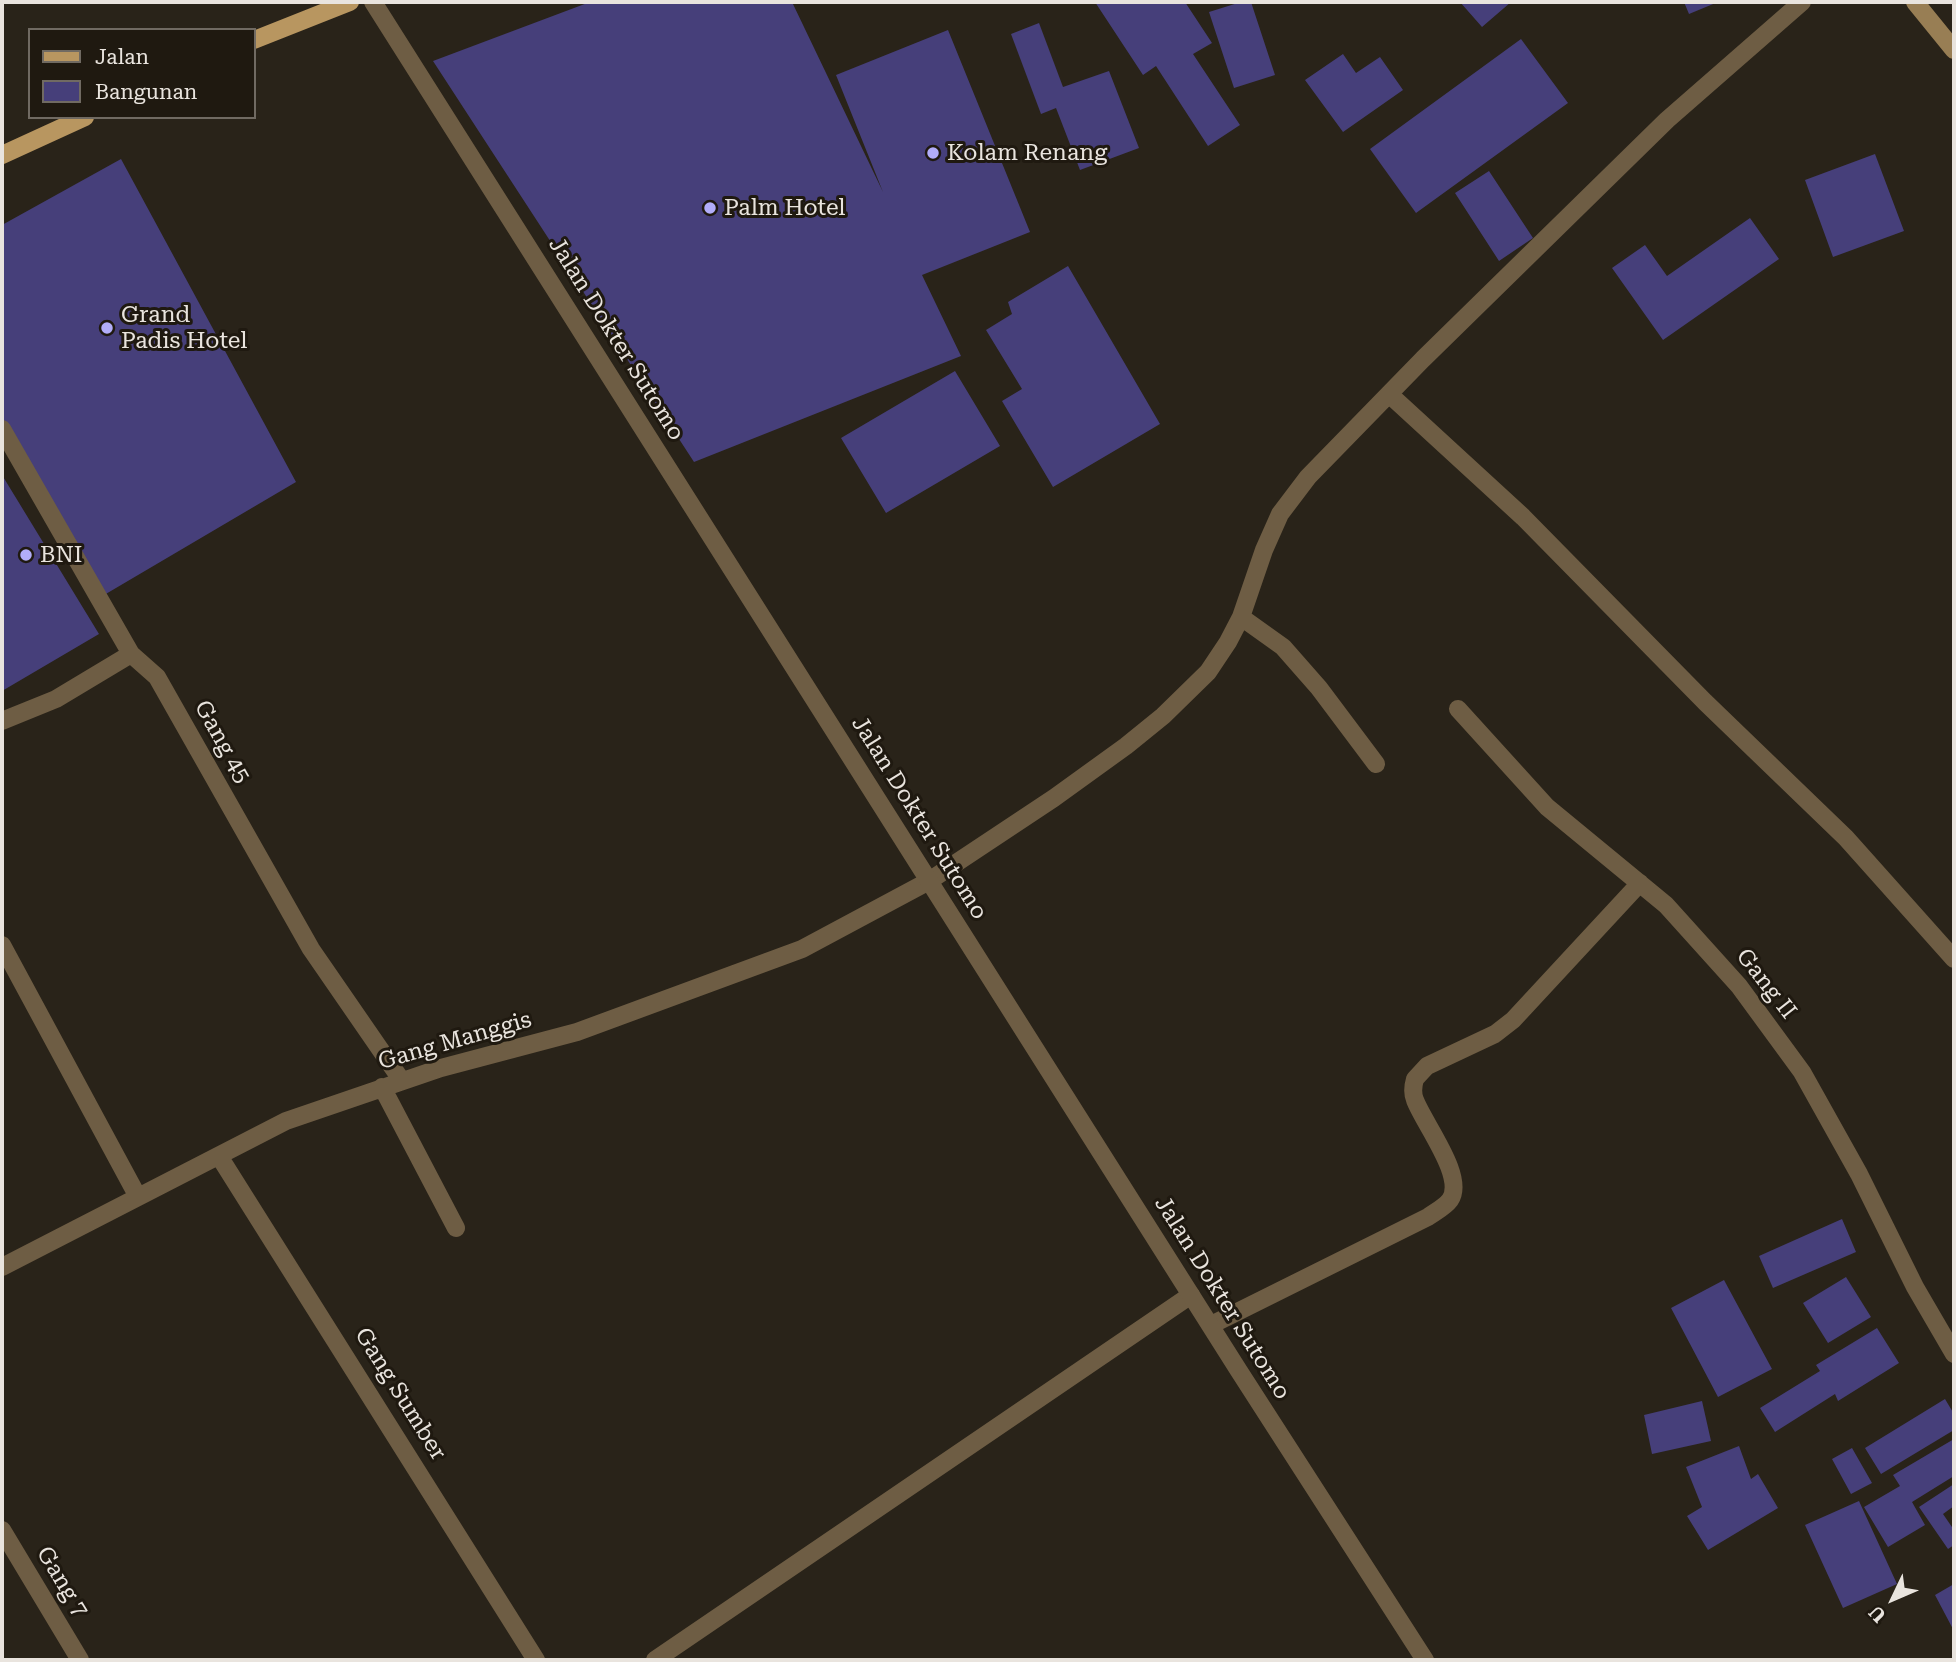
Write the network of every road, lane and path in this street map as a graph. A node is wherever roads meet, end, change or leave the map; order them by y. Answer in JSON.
{"nodes":[{"id":1,"x":350,"y":2,"type":"edge"},
{"id":2,"x":373,"y":2,"type":"edge"},
{"id":3,"x":1802,"y":2,"type":"edge"},
{"id":4,"x":1916,"y":2,"type":"edge"},
{"id":5,"x":256,"y":39,"type":"edge"},
{"id":6,"x":1954,"y":50,"type":"edge"},
{"id":7,"x":81,"y":119,"type":"edge"},
{"id":8,"x":2,"y":155,"type":"edge"},
{"id":9,"x":1389,"y":394,"type":"junction"},
{"id":10,"x":2,"y":429,"type":"edge"},
{"id":11,"x":1241,"y":617,"type":"junction"},
{"id":12,"x":131,"y":654,"type":"junction"},
{"id":13,"x":1458,"y":709,"type":"dead end"},
{"id":14,"x":2,"y":721,"type":"edge"},
{"id":15,"x":1376,"y":764,"type":"dead end"},
{"id":16,"x":929,"y":881,"type":"junction"},
{"id":17,"x":1640,"y":883,"type":"junction"},
{"id":18,"x":2,"y":945,"type":"edge"},
{"id":19,"x":1954,"y":959,"type":"edge"},
{"id":20,"x":402,"y":1081,"type":"junction"},
{"id":21,"x":382,"y":1087,"type":"junction"},
{"id":22,"x":219,"y":1156,"type":"junction"},
{"id":23,"x":138,"y":1197,"type":"junction"},
{"id":24,"x":456,"y":1228,"type":"dead end"},
{"id":25,"x":2,"y":1267,"type":"edge"},
{"id":26,"x":1191,"y":1295,"type":"junction"},
{"id":27,"x":1211,"y":1325,"type":"junction"},
{"id":28,"x":1954,"y":1354,"type":"edge"},
{"id":29,"x":2,"y":1530,"type":"edge"},
{"id":30,"x":80,"y":1660,"type":"edge"},
{"id":31,"x":536,"y":1660,"type":"edge"},
{"id":32,"x":655,"y":1660,"type":"edge"},
{"id":33,"x":1424,"y":1660,"type":"edge"}],
"edges":[{"from":1,"to":5,"type":"main road"},
{"from":2,"to":16,"type":"street","name":"Jalan Dokter Sutomo"},
{"from":3,"to":9,"type":"street","name":"Gang Manggis"},
{"from":4,"to":6,"type":"main road"},
{"from":7,"to":8,"type":"main road"},
{"from":9,"to":11,"type":"street","name":"Gang Manggis"},
{"from":9,"to":19,"type":"street"},
{"from":10,"to":12,"type":"street","name":"Gang 45"},
{"from":11,"to":15,"type":"street"},
{"from":11,"to":16,"type":"street","name":"Gang Manggis"},
{"from":12,"to":14,"type":"street"},
{"from":12,"to":20,"type":"street","name":"Gang 45"},
{"from":13,"to":17,"type":"street","name":"Gang II"},
{"from":16,"to":20,"type":"street","name":"Gang Manggis"},
{"from":16,"to":26,"type":"street","name":"Jalan Dokter Sutomo"},
{"from":17,"to":27,"type":"street"},
{"from":17,"to":28,"type":"street","name":"Gang II"},
{"from":18,"to":23,"type":"street"},
{"from":20,"to":21,"type":"street","name":"Gang Manggis"},
{"from":21,"to":22,"type":"street","name":"Gang Manggis"},
{"from":21,"to":24,"type":"street"},
{"from":22,"to":23,"type":"street","name":"Gang Manggis"},
{"from":22,"to":31,"type":"street","name":"Gang Sumber"},
{"from":23,"to":25,"type":"street","name":"Gang Manggis"},
{"from":26,"to":27,"type":"street","name":"Jalan Dokter Sutomo"},
{"from":26,"to":32,"type":"street"},
{"from":27,"to":33,"type":"street","name":"Jalan Dokter Sutomo"},
{"from":29,"to":30,"type":"street","name":"Gang 7"}]}
